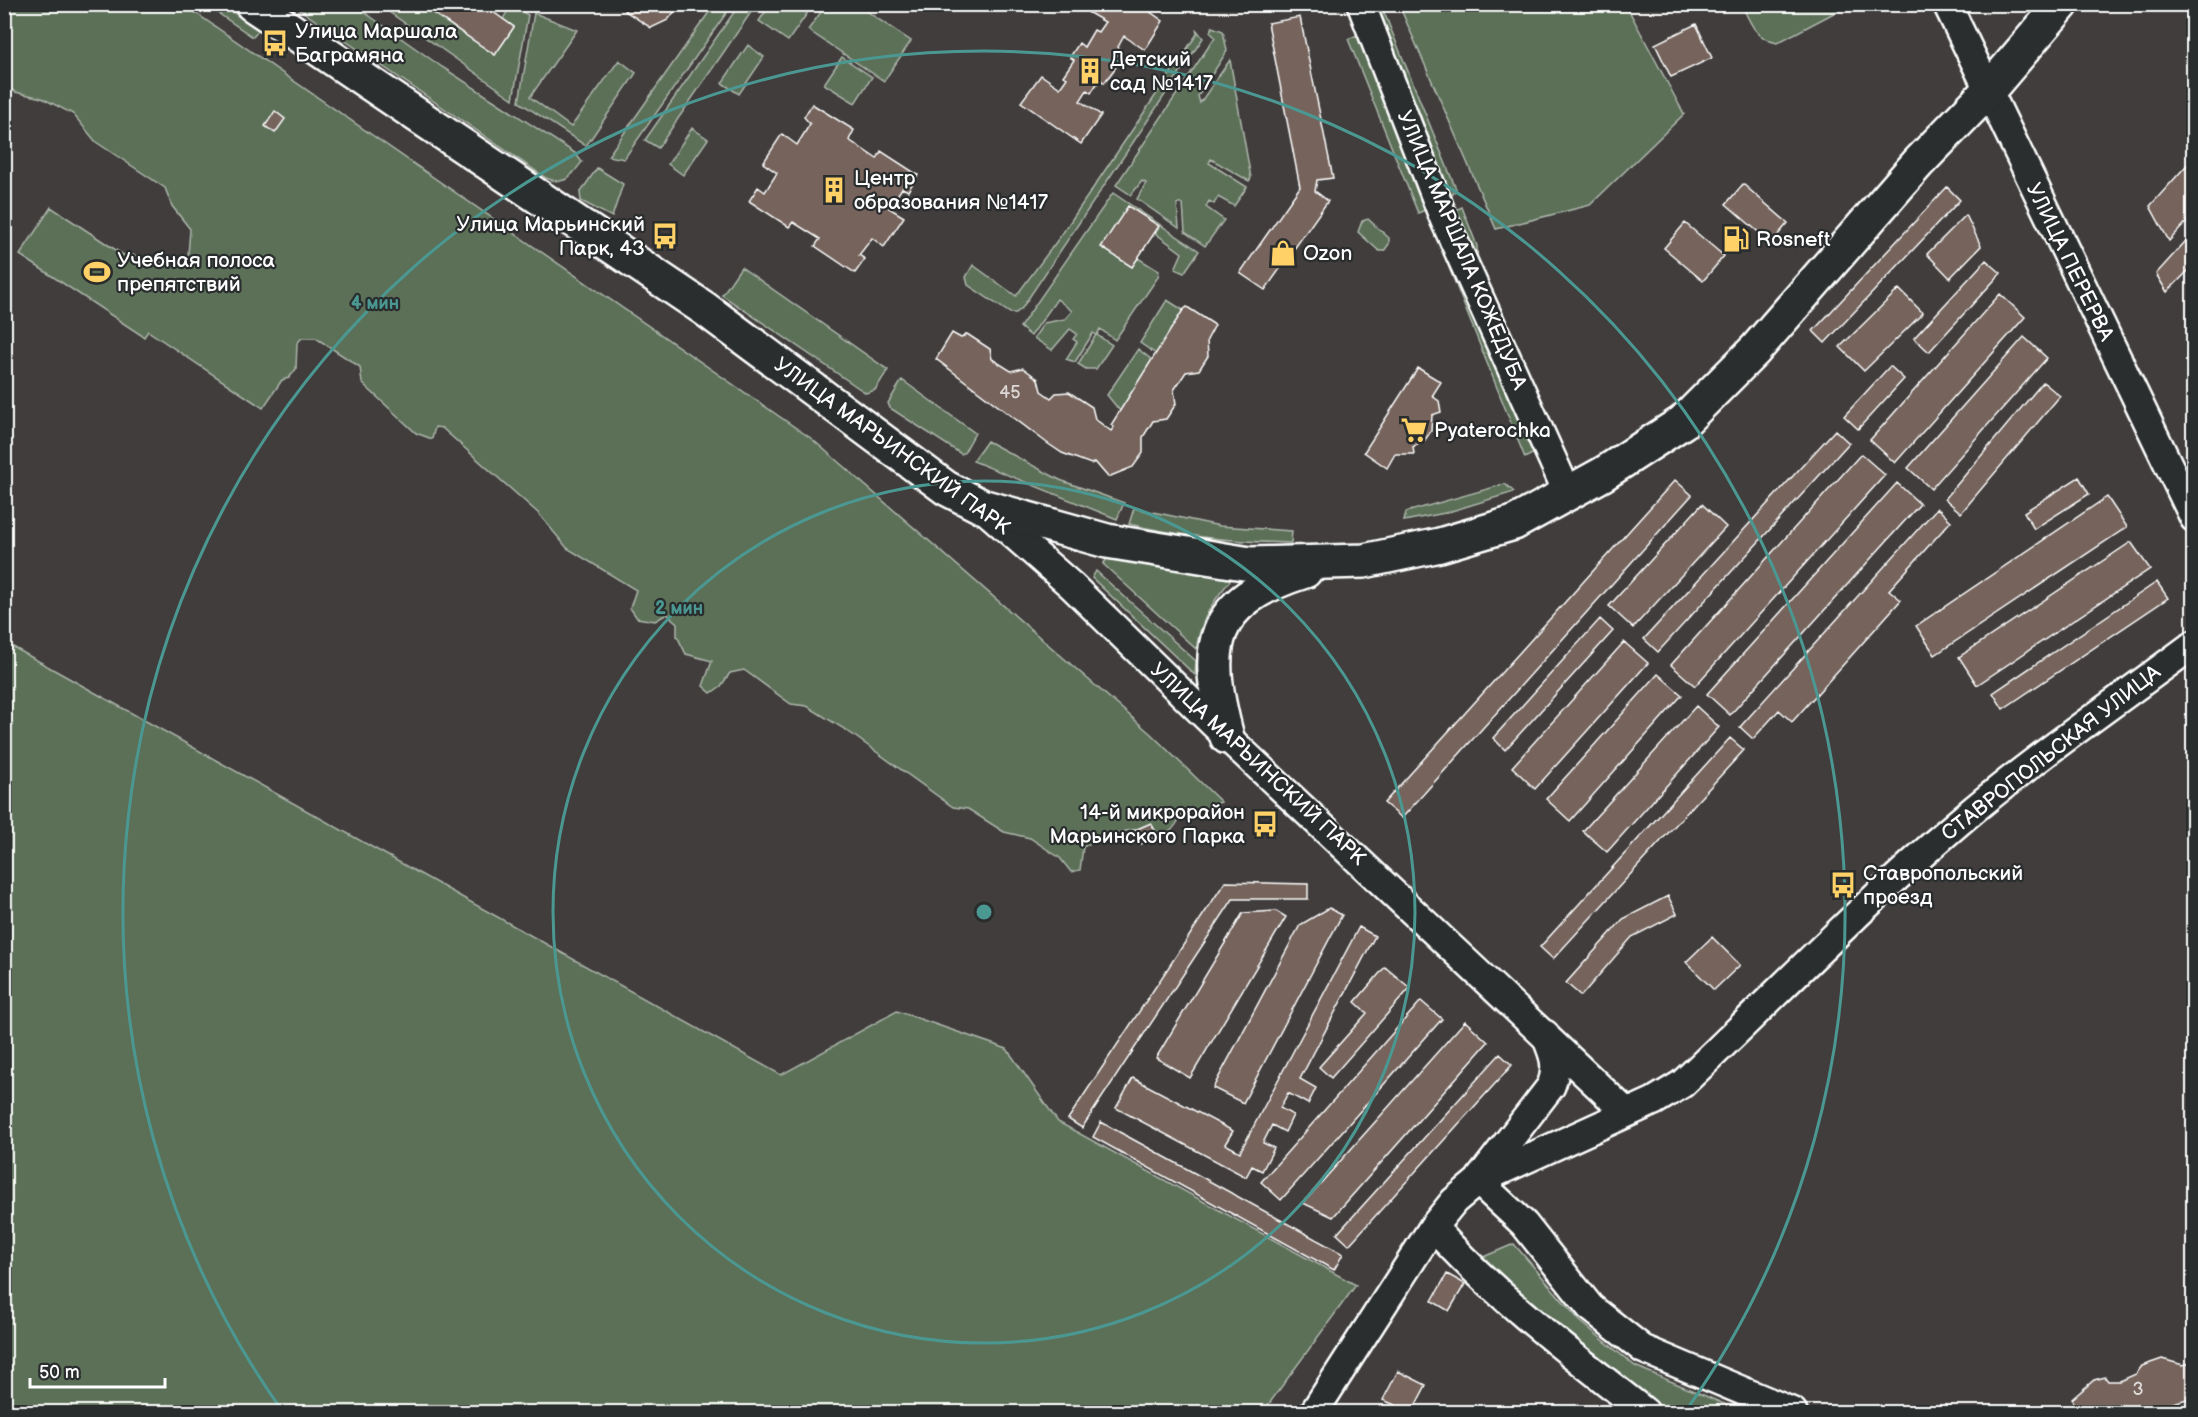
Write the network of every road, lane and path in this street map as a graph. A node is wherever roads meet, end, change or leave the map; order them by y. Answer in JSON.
{"nodes":[{"id":1,"x":252,"y":4,"type":"edge"},
{"id":2,"x":1361,"y":4,"type":"edge"},
{"id":3,"x":1947,"y":4,"type":"edge"},
{"id":4,"x":2062,"y":4,"type":"edge"},
{"id":5,"x":1988,"y":91,"type":"junction"},
{"id":6,"x":1568,"y":494,"type":"junction"},
{"id":7,"x":981,"y":506,"type":"junction"},
{"id":8,"x":2193,"y":518,"type":"edge"},
{"id":9,"x":1329,"y":562,"type":"junction"},
{"id":10,"x":2193,"y":644,"type":"edge"},
{"id":11,"x":1227,"y":737,"type":"junction"},
{"id":12,"x":1545,"y":1033,"type":"junction"},
{"id":13,"x":1627,"y":1113,"type":"junction"},
{"id":14,"x":1478,"y":1181,"type":"junction"},
{"id":15,"x":1432,"y":1227,"type":"junction"},
{"id":16,"x":1314,"y":1413,"type":"edge"},
{"id":17,"x":1645,"y":1413,"type":"edge"},
{"id":18,"x":1792,"y":1413,"type":"edge"}],
"edges":[{"from":1,"to":7,"type":"main road","name":"УЛИЦА МАРЬИНСКИЙ ПАРК"},
{"from":2,"to":6,"type":"street","name":"УЛИЦА МАРШАЛА КОЖЕДУБА"},
{"from":3,"to":5,"type":"street","name":"УЛИЦА ПЕРЕРВА"},
{"from":4,"to":5,"type":"main road"},
{"from":5,"to":6,"type":"main road"},
{"from":5,"to":8,"type":"street","name":"УЛИЦА ПЕРЕРВА"},
{"from":6,"to":9,"type":"main road"},
{"from":7,"to":9,"type":"main road"},
{"from":7,"to":11,"type":"street","name":"УЛИЦА МАРЬИНСКИЙ ПАРК"},
{"from":9,"to":11,"type":"main road"},
{"from":10,"to":13,"type":"street","name":"СТАВРОПОЛЬСКАЯ УЛИЦА"},
{"from":11,"to":12,"type":"street","name":"УЛИЦА МАРЬИНСКИЙ ПАРК"},
{"from":12,"to":13,"type":"street","name":"УЛИЦА МАРЬИНСКИЙ ПАРК"},
{"from":12,"to":14,"type":"street"},
{"from":13,"to":14,"type":"street","name":"СТАВРОПОЛЬСКАЯ УЛИЦА"},
{"from":14,"to":15,"type":"street","name":"СТАВРОПОЛЬСКАЯ УЛИЦА"},
{"from":14,"to":18,"type":"street"},
{"from":15,"to":16,"type":"street","name":"СТАВРОПОЛЬСКАЯ УЛИЦА"},
{"from":15,"to":17,"type":"street"}]}
